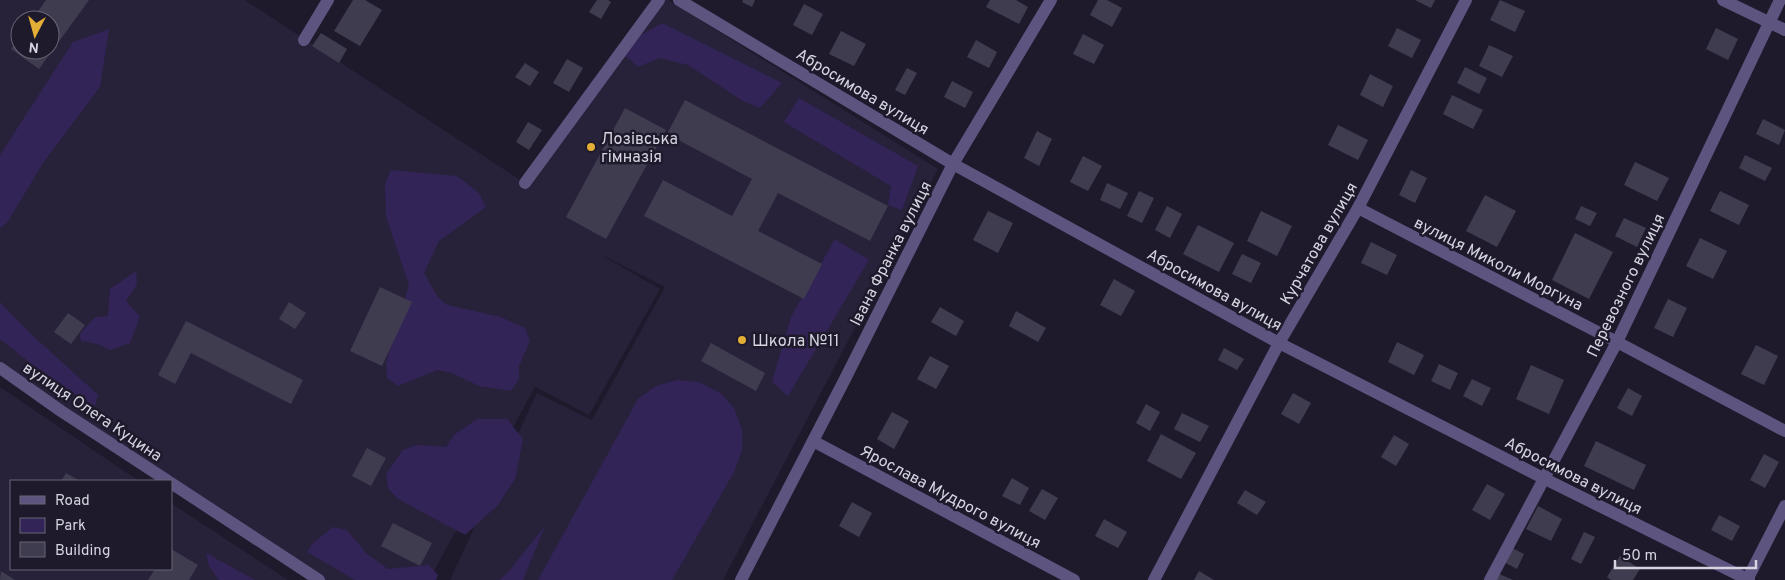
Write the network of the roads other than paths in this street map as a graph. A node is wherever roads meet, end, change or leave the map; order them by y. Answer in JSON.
{"nodes":[{"id":1,"x":328,"y":0,"type":"edge"},
{"id":2,"x":659,"y":0,"type":"edge"},
{"id":3,"x":680,"y":0,"type":"edge"},
{"id":4,"x":1051,"y":0,"type":"edge"},
{"id":5,"x":1466,"y":0,"type":"edge"},
{"id":6,"x":1724,"y":0,"type":"edge"},
{"id":7,"x":1780,"y":0,"type":"edge"},
{"id":8,"x":1769,"y":21,"type":"junction"},
{"id":9,"x":1785,"y":30,"type":"edge"},
{"id":10,"x":304,"y":40,"type":"dead end"},
{"id":11,"x":953,"y":164,"type":"junction"},
{"id":12,"x":525,"y":183,"type":"dead end"},
{"id":13,"x":1358,"y":208,"type":"junction"},
{"id":14,"x":1617,"y":342,"type":"junction"},
{"id":15,"x":1279,"y":343,"type":"junction"},
{"id":16,"x":0,"y":368,"type":"edge"},
{"id":17,"x":1785,"y":431,"type":"edge"},
{"id":18,"x":813,"y":441,"type":"junction"},
{"id":19,"x":1543,"y":478,"type":"junction"},
{"id":20,"x":166,"y":480,"type":"edge"},
{"id":21,"x":172,"y":485,"type":"edge"},
{"id":22,"x":1785,"y":506,"type":"edge"},
{"id":23,"x":320,"y":580,"type":"edge"},
{"id":24,"x":741,"y":580,"type":"edge"},
{"id":25,"x":1074,"y":580,"type":"edge"},
{"id":26,"x":1154,"y":580,"type":"edge"},
{"id":27,"x":1490,"y":580,"type":"edge"},
{"id":28,"x":1748,"y":580,"type":"edge"}],
"edges":[{"from":1,"to":10,"type":"street"},
{"from":2,"to":12,"type":"street"},
{"from":3,"to":11,"type":"street","name":"Абросимова вулиця"},
{"from":4,"to":11,"type":"street","name":"Івана Франка вулиця"},
{"from":5,"to":13,"type":"street","name":"Курчатова вулиця"},
{"from":6,"to":8,"type":"street"},
{"from":7,"to":8,"type":"street","name":"Перевозного вулиця"},
{"from":8,"to":9,"type":"street"},
{"from":8,"to":14,"type":"street","name":"Перевозного вулиця"},
{"from":11,"to":15,"type":"street","name":"Абросимова вулиця"},
{"from":11,"to":18,"type":"street","name":"Івана Франка вулиця"},
{"from":13,"to":14,"type":"street","name":"вулиця Миколи Моргуна"},
{"from":13,"to":15,"type":"street","name":"Курчатова вулиця"},
{"from":14,"to":17,"type":"street","name":"вулиця Миколи Моргуна"},
{"from":14,"to":19,"type":"street","name":"Перевозного вулиця"},
{"from":15,"to":19,"type":"street","name":"Абросимова вулиця"},
{"from":15,"to":26,"type":"street","name":"Курчатова вулиця"},
{"from":16,"to":20,"type":"street","name":"вулиця Олега Куцина"},
{"from":18,"to":24,"type":"street","name":"Івана Франка вулиця"},
{"from":18,"to":25,"type":"street","name":"Ярослава Мудрого вулиця"},
{"from":19,"to":27,"type":"street","name":"Перевозного вулиця"},
{"from":19,"to":28,"type":"street","name":"Абросимова вулиця"},
{"from":21,"to":23,"type":"street"},
{"from":22,"to":28,"type":"street"}]}
